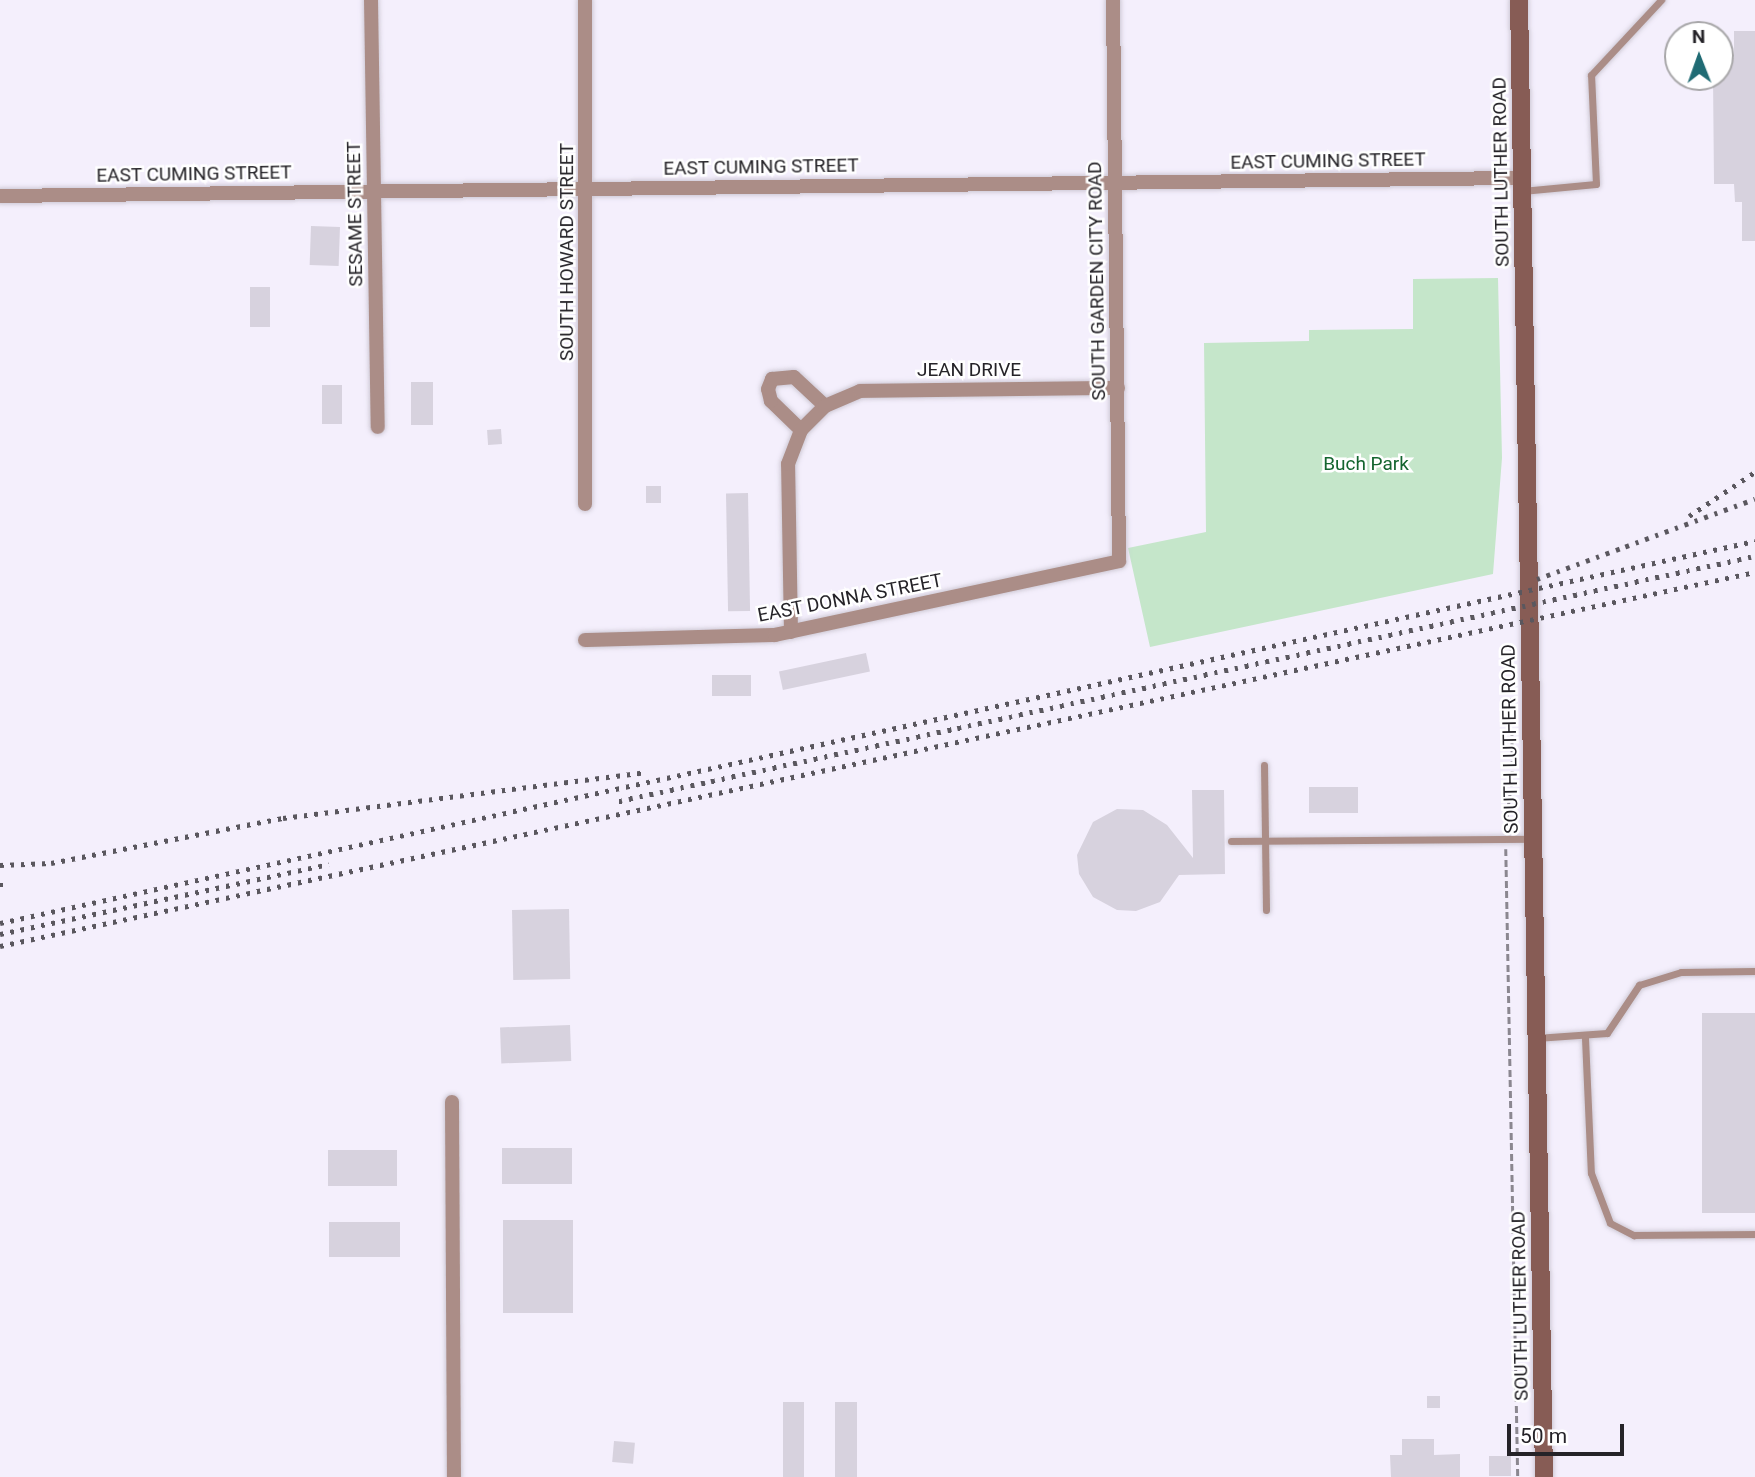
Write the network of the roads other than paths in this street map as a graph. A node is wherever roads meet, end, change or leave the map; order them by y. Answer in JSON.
{"nodes":[{"id":1,"x":371,"y":0,"type":"edge"},
{"id":2,"x":585,"y":0,"type":"edge"},
{"id":3,"x":1113,"y":0,"type":"edge"},
{"id":4,"x":1519,"y":0,"type":"edge"},
{"id":5,"x":1661,"y":0,"type":"edge"},
{"id":6,"x":1115,"y":182,"type":"junction"},
{"id":7,"x":1522,"y":185,"type":"junction"},
{"id":8,"x":588,"y":188,"type":"junction"},
{"id":9,"x":374,"y":191,"type":"junction"},
{"id":10,"x":0,"y":196,"type":"edge"},
{"id":11,"x":1118,"y":388,"type":"junction"},
{"id":12,"x":825,"y":405,"type":"junction"},
{"id":13,"x":377,"y":427,"type":"dead end"},
{"id":14,"x":801,"y":430,"type":"junction"},
{"id":15,"x":585,"y":504,"type":"dead end"},
{"id":16,"x":1119,"y":561,"type":"joint"},
{"id":17,"x":791,"y":632,"type":"junction"},
{"id":18,"x":585,"y":640,"type":"dead end"},
{"id":19,"x":1264,"y":765,"type":"dead end"},
{"id":20,"x":1533,"y":839,"type":"junction"},
{"id":21,"x":1231,"y":841,"type":"dead end"},
{"id":22,"x":1265,"y":841,"type":"junction"},
{"id":23,"x":1266,"y":910,"type":"dead end"},
{"id":24,"x":1755,"y":971,"type":"edge"},
{"id":25,"x":1536,"y":1038,"type":"junction"},
{"id":26,"x":1585,"y":1038,"type":"junction"},
{"id":27,"x":452,"y":1102,"type":"dead end"},
{"id":28,"x":1755,"y":1234,"type":"edge"},
{"id":29,"x":454,"y":1477,"type":"edge"},
{"id":30,"x":1544,"y":1477,"type":"edge"}],
"edges":[{"from":1,"to":9,"type":"street","name":"SESAME STREET"},
{"from":2,"to":8,"type":"street","name":"SOUTH HOWARD STREET"},
{"from":3,"to":6,"type":"street","name":"SOUTH GARDEN CITY ROAD"},
{"from":4,"to":7,"type":"street","name":"SOUTH LUTHER ROAD"},
{"from":5,"to":7,"type":"lane"},
{"from":6,"to":7,"type":"street","name":"EAST CUMING STREET"},
{"from":6,"to":8,"type":"street","name":"EAST CUMING STREET"},
{"from":6,"to":11,"type":"street","name":"SOUTH GARDEN CITY ROAD"},
{"from":7,"to":20,"type":"street","name":"SOUTH LUTHER ROAD"},
{"from":8,"to":9,"type":"street","name":"EAST CUMING STREET"},
{"from":8,"to":15,"type":"street","name":"SOUTH HOWARD STREET"},
{"from":9,"to":10,"type":"street","name":"EAST CUMING STREET"},
{"from":9,"to":13,"type":"street","name":"SESAME STREET"},
{"from":11,"to":12,"type":"street","name":"JEAN DRIVE"},
{"from":11,"to":16,"type":"street","name":"SOUTH GARDEN CITY ROAD"},
{"from":12,"to":14,"type":"street","name":"JEAN DRIVE"},
{"from":12,"to":14,"type":"street"},
{"from":14,"to":17,"type":"street","name":"JEAN DRIVE"},
{"from":16,"to":17,"type":"street","name":"EAST DONNA STREET"},
{"from":17,"to":18,"type":"street","name":"EAST DONNA STREET"},
{"from":19,"to":22,"type":"lane"},
{"from":20,"to":22,"type":"lane"},
{"from":20,"to":25,"type":"street","name":"SOUTH LUTHER ROAD"},
{"from":21,"to":22,"type":"lane"},
{"from":22,"to":23,"type":"lane"},
{"from":24,"to":26,"type":"lane"},
{"from":25,"to":26,"type":"lane"},
{"from":25,"to":30,"type":"street","name":"SOUTH LUTHER ROAD"},
{"from":26,"to":28,"type":"lane"},
{"from":27,"to":29,"type":"street"}]}
